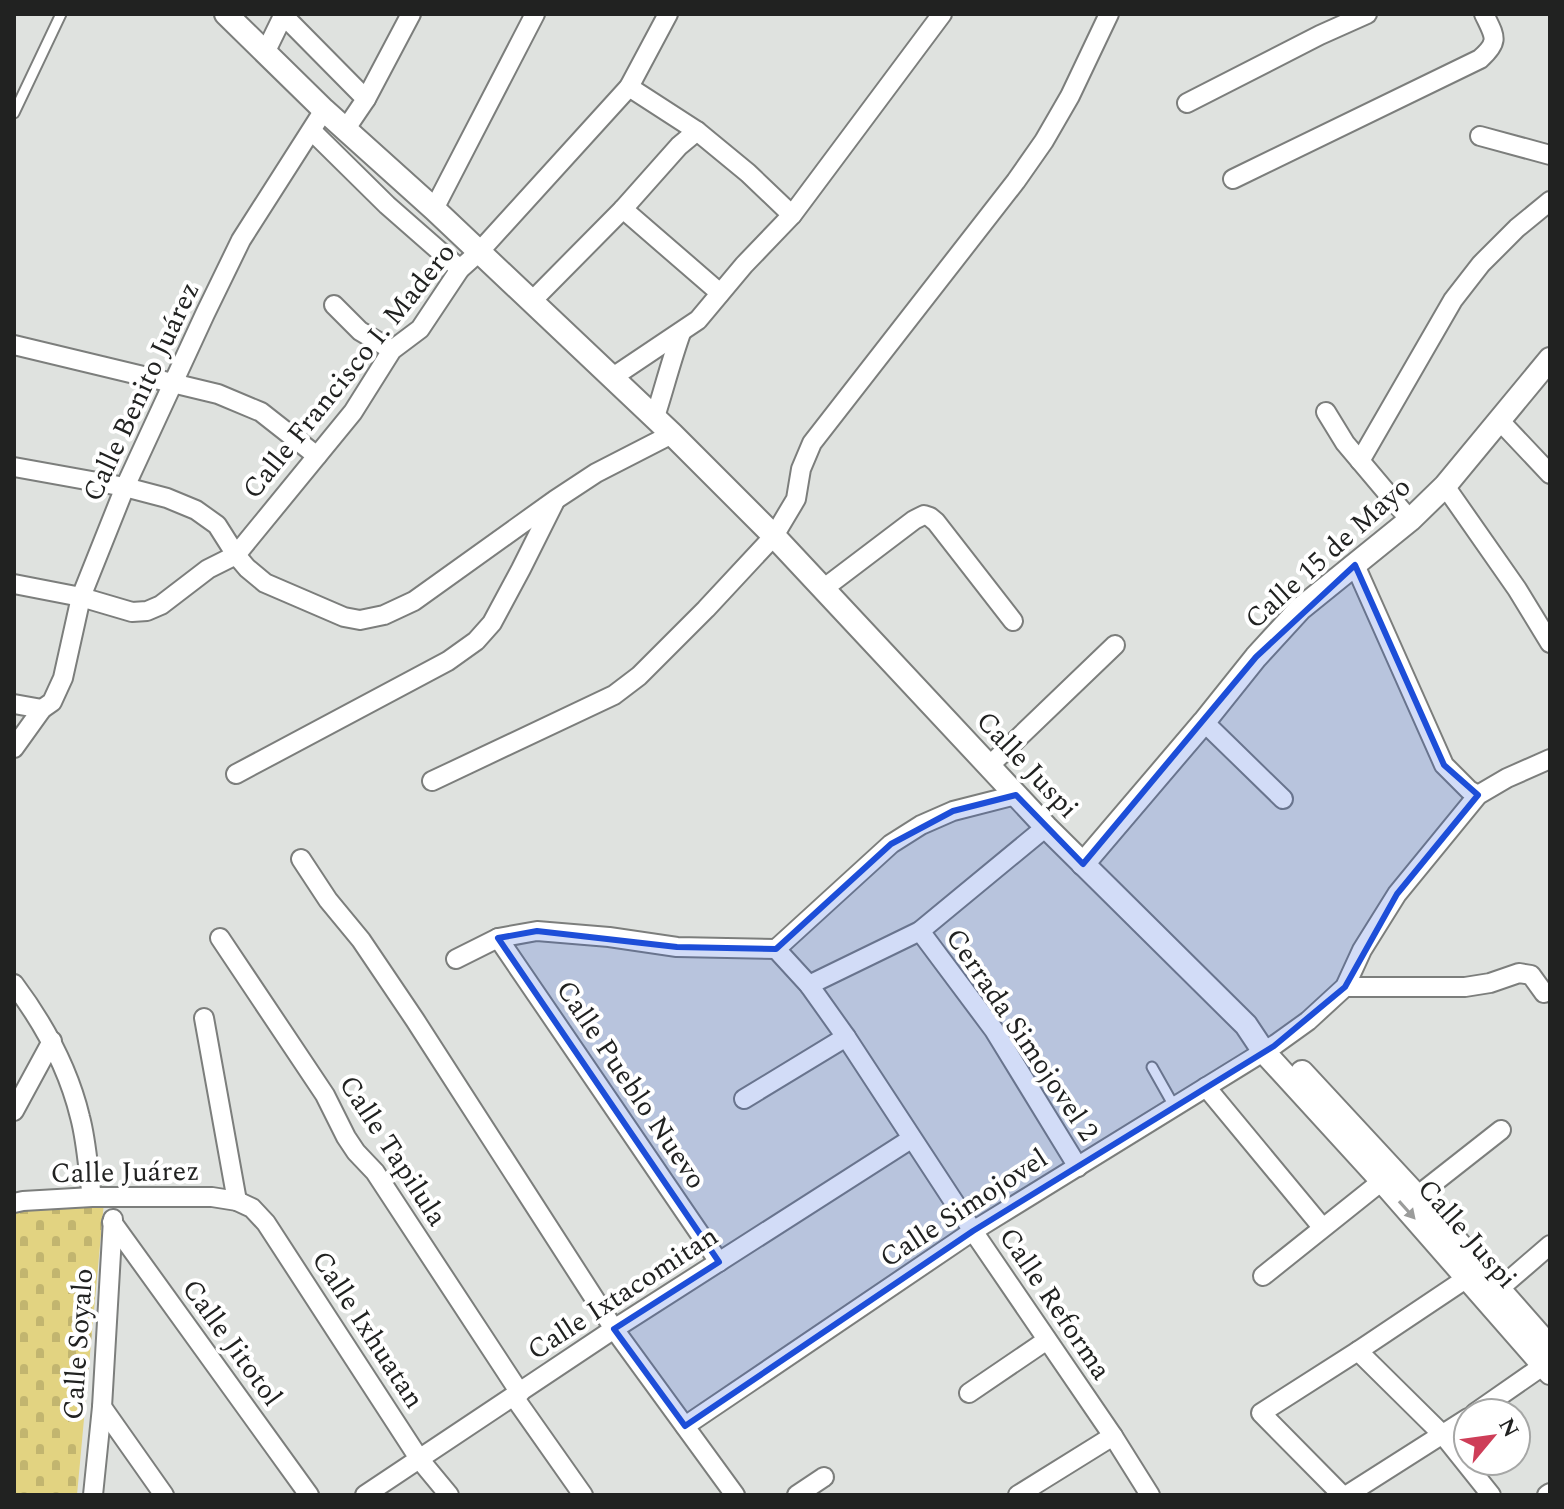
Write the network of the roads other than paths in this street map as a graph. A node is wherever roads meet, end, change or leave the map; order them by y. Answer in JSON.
{"nodes":[{"id":1,"x":61,"y":14,"type":"edge"},
{"id":2,"x":226,"y":14,"type":"edge"},
{"id":3,"x":411,"y":14,"type":"edge"},
{"id":4,"x":535,"y":14,"type":"edge"},
{"id":5,"x":668,"y":14,"type":"edge"},
{"id":6,"x":942,"y":14,"type":"edge"},
{"id":7,"x":1109,"y":14,"type":"edge"},
{"id":8,"x":1367,"y":14,"type":"edge"},
{"id":9,"x":1484,"y":14,"type":"edge"},
{"id":10,"x":283,"y":15,"type":"edge"},
{"id":11,"x":265,"y":53,"type":"junction"},
{"id":12,"x":629,"y":87,"type":"junction"},
{"id":13,"x":366,"y":99,"type":"junction"},
{"id":14,"x":1187,"y":103,"type":"dead end"},
{"id":15,"x":324,"y":110,"type":"junction"},
{"id":16,"x":14,"y":113,"type":"edge"},
{"id":17,"x":345,"y":130,"type":"junction"},
{"id":18,"x":312,"y":131,"type":"junction"},
{"id":19,"x":697,"y":131,"type":"junction"},
{"id":20,"x":1480,"y":136,"type":"dead end"},
{"id":21,"x":1550,"y":155,"type":"edge"},
{"id":22,"x":1233,"y":179,"type":"dead end"},
{"id":23,"x":1550,"y":201,"type":"edge"},
{"id":24,"x":434,"y":209,"type":"junction"},
{"id":25,"x":623,"y":209,"type":"junction"},
{"id":26,"x":792,"y":215,"type":"junction"},
{"id":27,"x":479,"y":252,"type":"junction"},
{"id":28,"x":460,"y":269,"type":"junction"},
{"id":29,"x":720,"y":293,"type":"junction"},
{"id":30,"x":531,"y":302,"type":"junction"},
{"id":31,"x":334,"y":305,"type":"dead end"},
{"id":32,"x":681,"y":333,"type":"junction"},
{"id":33,"x":14,"y":345,"type":"edge"},
{"id":34,"x":392,"y":350,"type":"junction"},
{"id":35,"x":1550,"y":359,"type":"edge"},
{"id":36,"x":613,"y":377,"type":"junction"},
{"id":37,"x":172,"y":384,"type":"junction"},
{"id":38,"x":1326,"y":412,"type":"dead end"},
{"id":39,"x":655,"y":417,"type":"junction"},
{"id":40,"x":1500,"y":421,"type":"junction"},
{"id":41,"x":672,"y":434,"type":"junction"},
{"id":42,"x":317,"y":456,"type":"junction"},
{"id":43,"x":1360,"y":461,"type":"junction"},
{"id":44,"x":14,"y":467,"type":"edge"},
{"id":45,"x":1550,"y":474,"type":"edge"},
{"id":46,"x":1445,"y":486,"type":"junction"},
{"id":47,"x":125,"y":487,"type":"junction"},
{"id":48,"x":555,"y":500,"type":"junction"},
{"id":49,"x":1410,"y":520,"type":"junction"},
{"id":50,"x":774,"y":536,"type":"junction"},
{"id":51,"x":236,"y":555,"type":"junction"},
{"id":52,"x":1355,"y":565,"type":"junction"},
{"id":53,"x":14,"y":584,"type":"edge"},
{"id":54,"x":823,"y":589,"type":"junction"},
{"id":55,"x":81,"y":597,"type":"junction"},
{"id":56,"x":1013,"y":621,"type":"dead end"},
{"id":57,"x":1550,"y":643,"type":"edge"},
{"id":58,"x":1115,"y":645,"type":"dead end"},
{"id":59,"x":14,"y":704,"type":"edge"},
{"id":60,"x":42,"y":709,"type":"junction"},
{"id":61,"x":1204,"y":722,"type":"junction"},
{"id":62,"x":14,"y":747,"type":"edge"},
{"id":63,"x":1550,"y":759,"type":"edge"},
{"id":64,"x":989,"y":766,"type":"junction"},
{"id":65,"x":236,"y":774,"type":"dead end"},
{"id":66,"x":432,"y":781,"type":"dead end"},
{"id":67,"x":1016,"y":795,"type":"junction"},
{"id":68,"x":1478,"y":795,"type":"junction"},
{"id":69,"x":1283,"y":799,"type":"dead end"},
{"id":70,"x":1046,"y":827,"type":"junction"},
{"id":71,"x":301,"y":859,"type":"dead end"},
{"id":72,"x":1083,"y":864,"type":"junction"},
{"id":73,"x":920,"y":931,"type":"junction"},
{"id":74,"x":220,"y":938,"type":"dead end"},
{"id":75,"x":498,"y":938,"type":"junction"},
{"id":76,"x":776,"y":949,"type":"junction"},
{"id":77,"x":456,"y":959,"type":"dead end"},
{"id":78,"x":14,"y":984,"type":"edge"},
{"id":79,"x":809,"y":985,"type":"junction"},
{"id":80,"x":1345,"y":987,"type":"junction"},
{"id":81,"x":1548,"y":996,"type":"edge"},
{"id":82,"x":204,"y":1018,"type":"dead end"},
{"id":83,"x":846,"y":1037,"type":"junction"},
{"id":84,"x":52,"y":1041,"type":"junction"},
{"id":85,"x":1270,"y":1048,"type":"junction"},
{"id":86,"x":1152,"y":1067,"type":"dead end"},
{"id":87,"x":1206,"y":1087,"type":"junction"},
{"id":88,"x":744,"y":1099,"type":"dead end"},
{"id":89,"x":1174,"y":1106,"type":"junction"},
{"id":90,"x":14,"y":1111,"type":"edge"},
{"id":91,"x":1501,"y":1130,"type":"dead end"},
{"id":92,"x":911,"y":1139,"type":"junction"},
{"id":93,"x":1078,"y":1167,"type":"junction"},
{"id":94,"x":1382,"y":1181,"type":"junction"},
{"id":95,"x":1417,"y":1196,"type":"junction"},
{"id":96,"x":92,"y":1197,"type":"junction"},
{"id":97,"x":114,"y":1197,"type":"junction"},
{"id":98,"x":237,"y":1201,"type":"junction"},
{"id":99,"x":14,"y":1203,"type":"edge"},
{"id":100,"x":112,"y":1222,"type":"junction"},
{"id":101,"x":1322,"y":1227,"type":"junction"},
{"id":102,"x":973,"y":1231,"type":"junction"},
{"id":103,"x":1550,"y":1245,"type":"edge"},
{"id":104,"x":719,"y":1262,"type":"junction"},
{"id":105,"x":1263,"y":1276,"type":"dead end"},
{"id":106,"x":1467,"y":1278,"type":"junction"},
{"id":107,"x":1499,"y":1289,"type":"junction"},
{"id":108,"x":614,"y":1329,"type":"junction"},
{"id":109,"x":1047,"y":1340,"type":"junction"},
{"id":110,"x":1358,"y":1351,"type":"junction"},
{"id":111,"x":1548,"y":1362,"type":"edge"},
{"id":112,"x":969,"y":1393,"type":"dead end"},
{"id":113,"x":517,"y":1395,"type":"junction"},
{"id":114,"x":1498,"y":1397,"type":"edge"},
{"id":115,"x":102,"y":1407,"type":"junction"},
{"id":116,"x":685,"y":1426,"type":"junction"},
{"id":117,"x":1452,"y":1429,"type":"edge"},
{"id":118,"x":1443,"y":1435,"type":"junction"},
{"id":119,"x":1113,"y":1436,"type":"junction"},
{"id":120,"x":420,"y":1460,"type":"junction"},
{"id":121,"x":824,"y":1477,"type":"dead end"},
{"id":122,"x":93,"y":1495,"type":"edge"},
{"id":123,"x":164,"y":1495,"type":"edge"},
{"id":124,"x":309,"y":1495,"type":"edge"},
{"id":125,"x":365,"y":1495,"type":"edge"},
{"id":126,"x":449,"y":1495,"type":"edge"},
{"id":127,"x":583,"y":1495,"type":"edge"},
{"id":128,"x":735,"y":1495,"type":"edge"},
{"id":129,"x":797,"y":1495,"type":"edge"},
{"id":130,"x":1018,"y":1495,"type":"edge"},
{"id":131,"x":1150,"y":1495,"type":"edge"},
{"id":132,"x":1345,"y":1495,"type":"edge"},
{"id":133,"x":1491,"y":1495,"type":"edge"}],
"edges":[{"from":1,"to":16,"type":"lane"},
{"from":2,"to":11,"type":"street","name":"Calle Juspi"},
{"from":3,"to":13,"type":"street"},
{"from":4,"to":24,"type":"street"},
{"from":5,"to":12,"type":"street","name":"Calle Francisco I. Madero"},
{"from":6,"to":26,"type":"street"},
{"from":7,"to":50,"type":"street"},
{"from":8,"to":14,"type":"street"},
{"from":9,"to":22,"type":"street"},
{"from":10,"to":11,"type":"street"},
{"from":10,"to":13,"type":"street"},
{"from":11,"to":15,"type":"street","name":"Calle Juspi"},
{"from":12,"to":19,"type":"street"},
{"from":12,"to":27,"type":"street","name":"Calle Francisco I. Madero"},
{"from":13,"to":17,"type":"street"},
{"from":15,"to":17,"type":"street","name":"Calle Juspi"},
{"from":15,"to":18,"type":"street","name":"Calle Benito Juárez"},
{"from":17,"to":24,"type":"street","name":"Calle Juspi"},
{"from":18,"to":28,"type":"street"},
{"from":18,"to":37,"type":"street","name":"Calle Benito Juárez"},
{"from":19,"to":25,"type":"street"},
{"from":19,"to":26,"type":"street"},
{"from":20,"to":21,"type":"street"},
{"from":23,"to":43,"type":"street"},
{"from":24,"to":27,"type":"street","name":"Calle Juspi"},
{"from":25,"to":29,"type":"street"},
{"from":25,"to":30,"type":"street"},
{"from":26,"to":29,"type":"street"},
{"from":27,"to":28,"type":"street","name":"Calle Francisco I. Madero"},
{"from":27,"to":30,"type":"street","name":"Calle Juspi"},
{"from":28,"to":34,"type":"street","name":"Calle Francisco I. Madero"},
{"from":29,"to":32,"type":"street"},
{"from":30,"to":36,"type":"street","name":"Calle Juspi"},
{"from":31,"to":34,"type":"street"},
{"from":32,"to":36,"type":"street"},
{"from":32,"to":39,"type":"street"},
{"from":33,"to":37,"type":"street"},
{"from":34,"to":42,"type":"street","name":"Calle Francisco I. Madero"},
{"from":35,"to":40,"type":"street","name":"Calle 15 de Mayo"},
{"from":36,"to":39,"type":"street","name":"Calle Juspi"},
{"from":37,"to":42,"type":"street"},
{"from":37,"to":47,"type":"street","name":"Calle Benito Juárez"},
{"from":38,"to":43,"type":"street"},
{"from":39,"to":41,"type":"street","name":"Calle Juspi"},
{"from":40,"to":45,"type":"street"},
{"from":40,"to":46,"type":"street","name":"Calle 15 de Mayo"},
{"from":41,"to":48,"type":"street"},
{"from":41,"to":50,"type":"street","name":"Calle Juspi"},
{"from":42,"to":51,"type":"street","name":"Calle Francisco I. Madero"},
{"from":43,"to":49,"type":"street"},
{"from":44,"to":47,"type":"street"},
{"from":46,"to":49,"type":"street","name":"Calle 15 de Mayo"},
{"from":46,"to":57,"type":"street"},
{"from":47,"to":51,"type":"street"},
{"from":47,"to":55,"type":"street","name":"Calle Benito Juárez"},
{"from":48,"to":51,"type":"street"},
{"from":48,"to":65,"type":"street"},
{"from":49,"to":52,"type":"street","name":"Calle 15 de Mayo"},
{"from":50,"to":54,"type":"street","name":"Calle Juspi"},
{"from":50,"to":66,"type":"street"},
{"from":51,"to":55,"type":"street","name":"Calle Francisco I. Madero"},
{"from":52,"to":61,"type":"street","name":"Calle 15 de Mayo"},
{"from":52,"to":68,"type":"street"},
{"from":53,"to":55,"type":"street"},
{"from":54,"to":56,"type":"street"},
{"from":54,"to":64,"type":"street","name":"Calle Juspi"},
{"from":55,"to":60,"type":"street","name":"Calle Benito Juárez"},
{"from":58,"to":64,"type":"street"},
{"from":59,"to":60,"type":"street"},
{"from":60,"to":62,"type":"street","name":"Calle Benito Juárez"},
{"from":61,"to":69,"type":"street"},
{"from":61,"to":72,"type":"street","name":"Calle 15 de Mayo"},
{"from":63,"to":68,"type":"street"},
{"from":64,"to":67,"type":"street","name":"Calle Juspi"},
{"from":67,"to":70,"type":"street","name":"Calle Juspi"},
{"from":67,"to":76,"type":"street"},
{"from":68,"to":80,"type":"street"},
{"from":70,"to":72,"type":"street","name":"Calle Juspi"},
{"from":70,"to":73,"type":"street"},
{"from":71,"to":108,"type":"street"},
{"from":72,"to":85,"type":"street","name":"Calle Juspi"},
{"from":73,"to":79,"type":"street"},
{"from":73,"to":93,"type":"street","name":"Cerrada Simojovel 2"},
{"from":74,"to":113,"type":"street","name":"Calle Tapilula"},
{"from":75,"to":76,"type":"street"},
{"from":75,"to":77,"type":"street"},
{"from":75,"to":104,"type":"street","name":"Calle Pueblo Nuevo"},
{"from":76,"to":79,"type":"street","name":"Calle Reforma"},
{"from":78,"to":84,"type":"street"},
{"from":79,"to":83,"type":"street","name":"Calle Reforma"},
{"from":80,"to":81,"type":"street"},
{"from":80,"to":85,"type":"street","name":"Calle Simojovel"},
{"from":82,"to":98,"type":"street"},
{"from":83,"to":88,"type":"street"},
{"from":83,"to":92,"type":"street","name":"Calle Reforma"},
{"from":84,"to":90,"type":"street"},
{"from":84,"to":96,"type":"street"},
{"from":85,"to":87,"type":"street","name":"Calle Simojovel"},
{"from":85,"to":94,"type":"street","name":"Calle Juspi"},
{"from":85,"to":95,"type":"street","name":"Calle Juspi"},
{"from":86,"to":89,"type":"lane"},
{"from":87,"to":89,"type":"street","name":"Calle Simojovel"},
{"from":87,"to":101,"type":"street"},
{"from":89,"to":93,"type":"street","name":"Calle Simojovel"},
{"from":91,"to":95,"type":"street"},
{"from":92,"to":102,"type":"street","name":"Calle Reforma"},
{"from":92,"to":104,"type":"street","name":"Calle Ixtacomitan"},
{"from":93,"to":102,"type":"street","name":"Calle Simojovel"},
{"from":94,"to":101,"type":"street"},
{"from":94,"to":106,"type":"street","name":"Calle Juspi","one_way":true},
{"from":95,"to":107,"type":"street","name":"Calle Juspi"},
{"from":96,"to":97,"type":"street","name":"Calle Juárez"},
{"from":96,"to":99,"type":"street","name":"Calle Juárez"},
{"from":97,"to":98,"type":"street","name":"Calle Juárez"},
{"from":97,"to":100,"type":"street","name":"Calle Soyalo"},
{"from":98,"to":120,"type":"street","name":"Calle Ixhuatan"},
{"from":100,"to":115,"type":"street","name":"Calle Soyalo"},
{"from":100,"to":124,"type":"street","name":"Calle Jitotol"},
{"from":101,"to":105,"type":"street"},
{"from":102,"to":109,"type":"street","name":"Calle Reforma"},
{"from":102,"to":116,"type":"street","name":"Calle Simojovel"},
{"from":103,"to":107,"type":"street"},
{"from":104,"to":108,"type":"street","name":"Calle Ixtacomitan"},
{"from":106,"to":110,"type":"street"},
{"from":106,"to":111,"type":"street","name":"Calle Juspi"},
{"from":107,"to":111,"type":"street","name":"Calle Juspi"},
{"from":108,"to":113,"type":"street","name":"Calle Ixtacomitan"},
{"from":108,"to":116,"type":"street"},
{"from":109,"to":112,"type":"street"},
{"from":109,"to":119,"type":"street","name":"Calle Reforma"},
{"from":110,"to":118,"type":"street"},
{"from":110,"to":132,"type":"street"},
{"from":111,"to":114,"type":"street"},
{"from":113,"to":120,"type":"street","name":"Calle Ixtacomitan"},
{"from":113,"to":127,"type":"street","name":"Calle Tapilula"},
{"from":115,"to":122,"type":"street","name":"Calle Soyalo"},
{"from":115,"to":123,"type":"street"},
{"from":116,"to":128,"type":"street"},
{"from":117,"to":118,"type":"street"},
{"from":118,"to":132,"type":"street"},
{"from":118,"to":133,"type":"street"},
{"from":119,"to":130,"type":"street"},
{"from":119,"to":131,"type":"street","name":"Calle Reforma"},
{"from":120,"to":125,"type":"street","name":"Calle Ixtacomitan"},
{"from":120,"to":126,"type":"street","name":"Calle Ixhuatan"},
{"from":121,"to":129,"type":"street"}]}
